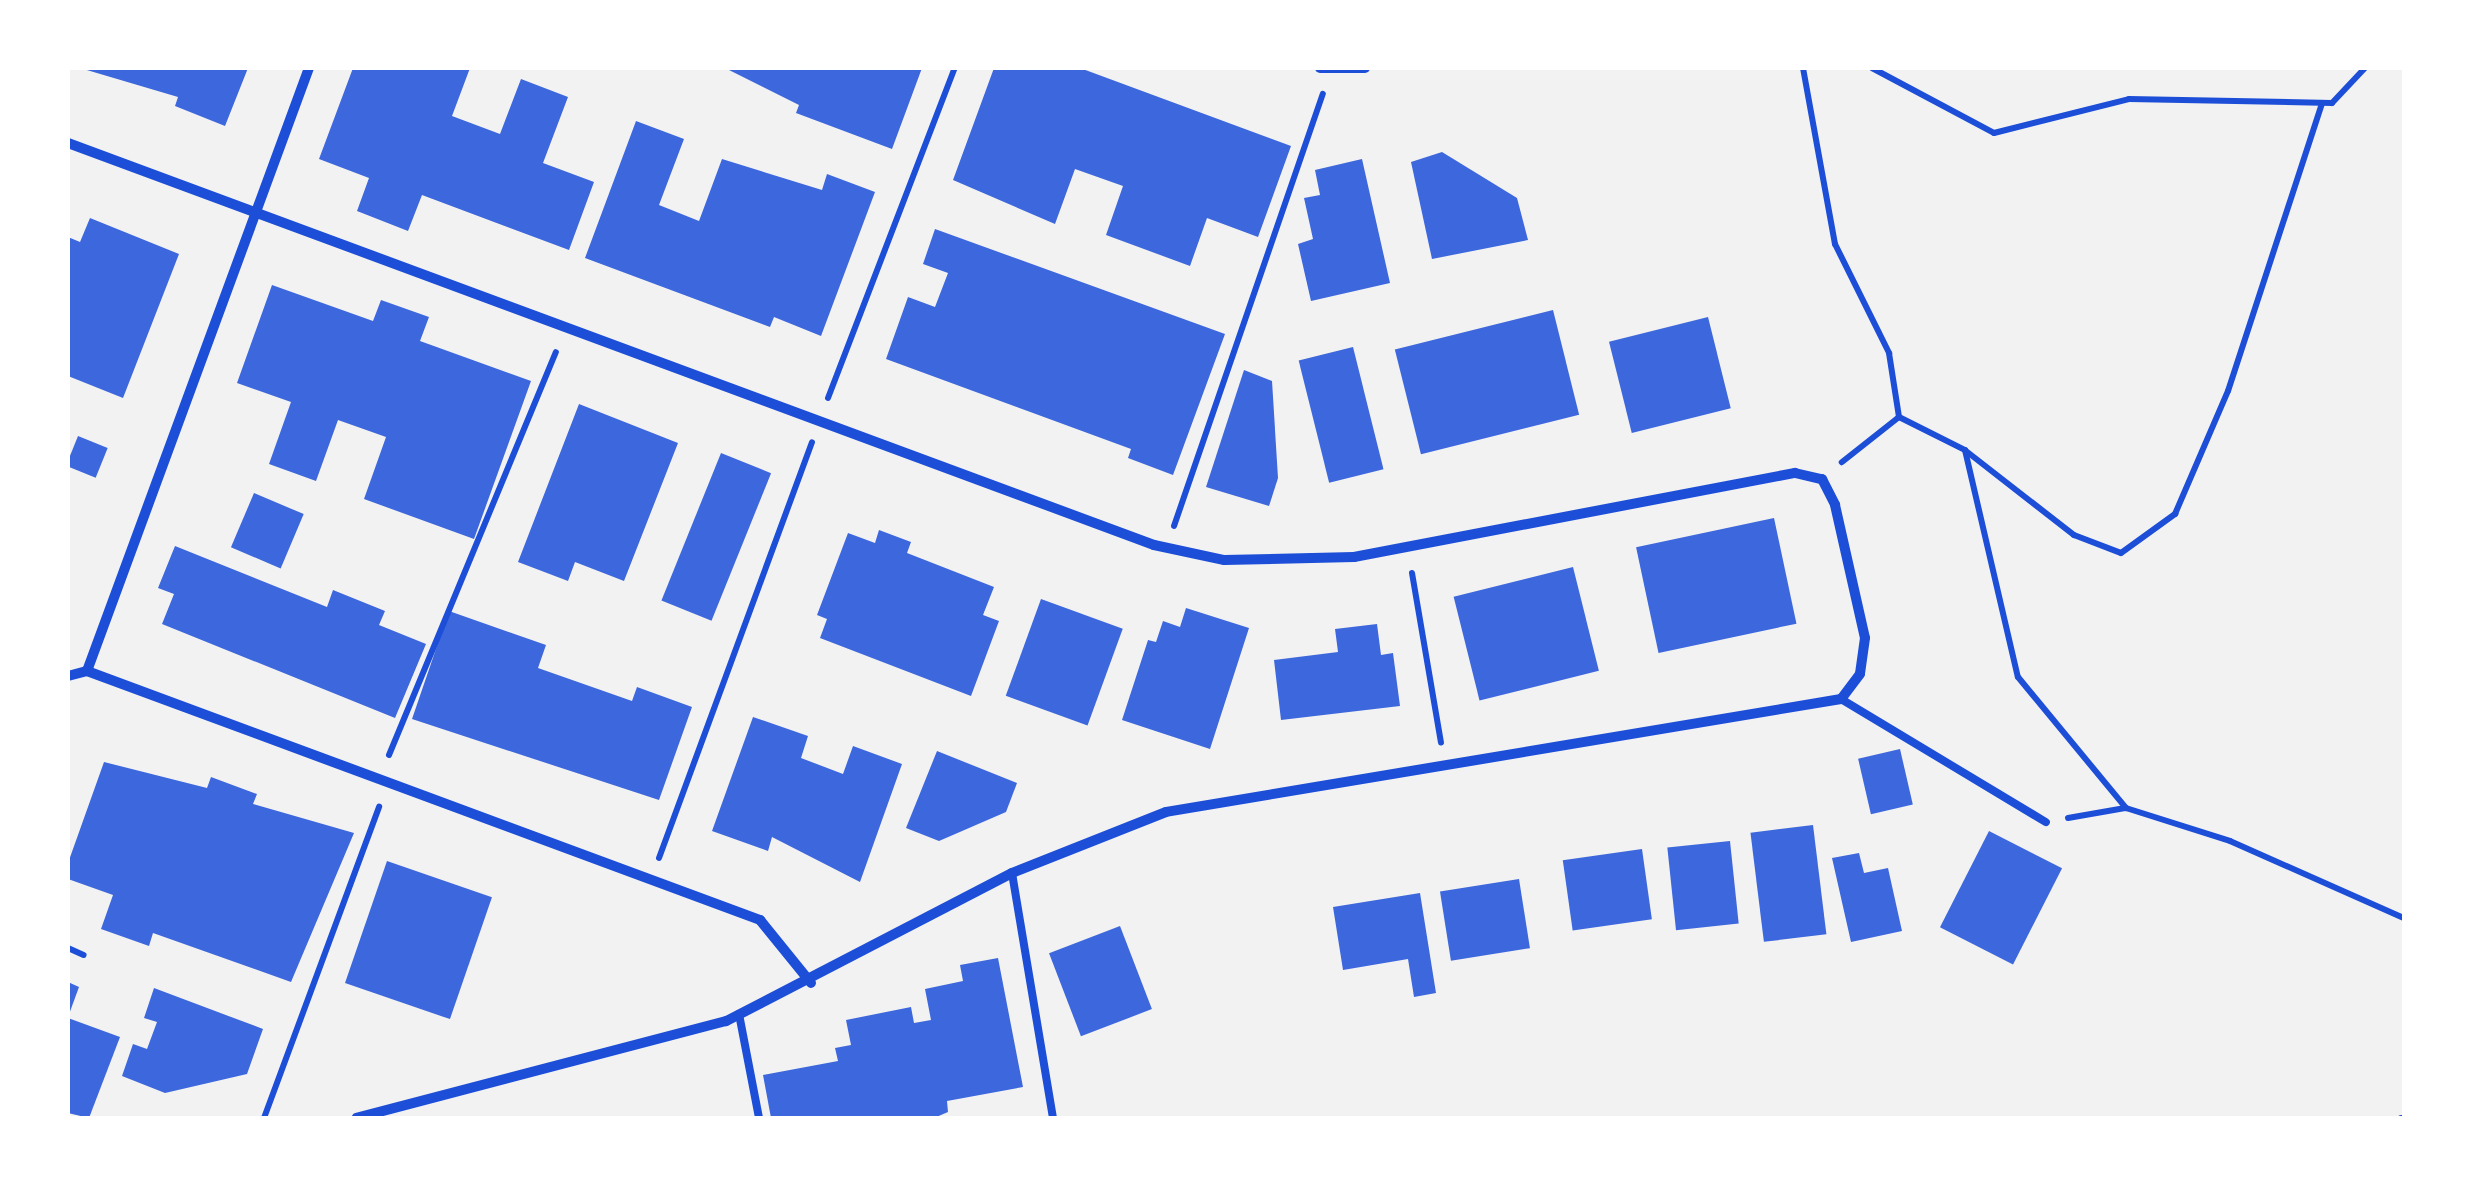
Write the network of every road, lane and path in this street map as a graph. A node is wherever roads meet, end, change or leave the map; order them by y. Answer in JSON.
{"nodes":[{"id":1,"x":308,"y":68,"type":"edge"},
{"id":2,"x":955,"y":68,"type":"edge"},
{"id":3,"x":1320,"y":68,"type":"edge"},
{"id":4,"x":1332,"y":68,"type":"edge"},
{"id":5,"x":1365,"y":68,"type":"edge"},
{"id":6,"x":1802,"y":68,"type":"edge"},
{"id":7,"x":1872,"y":68,"type":"edge"},
{"id":8,"x":2364,"y":68,"type":"edge"},
{"id":9,"x":2322,"y":103,"type":"junction"},
{"id":10,"x":68,"y":144,"type":"edge"},
{"id":11,"x":909,"y":190,"type":"dead end"},
{"id":12,"x":256,"y":212,"type":"junction"},
{"id":13,"x":566,"y":327,"type":"junction"},
{"id":14,"x":1899,"y":417,"type":"junction"},
{"id":15,"x":1965,"y":450,"type":"junction"},
{"id":16,"x":1822,"y":480,"type":"junction"},
{"id":17,"x":1166,"y":547,"type":"junction"},
{"id":18,"x":1407,"y":547,"type":"junction"},
{"id":19,"x":734,"y":664,"type":"dead end"},
{"id":20,"x":87,"y":671,"type":"junction"},
{"id":21,"x":68,"y":676,"type":"edge"},
{"id":22,"x":1841,"y":699,"type":"junction"},
{"id":23,"x":1445,"y":765,"type":"junction"},
{"id":24,"x":384,"y":781,"type":"junction"},
{"id":25,"x":2126,"y":808,"type":"junction"},
{"id":26,"x":2046,"y":822,"type":"joint"},
{"id":27,"x":1012,"y":873,"type":"junction"},
{"id":28,"x":651,"y":880,"type":"junction"},
{"id":29,"x":2404,"y":918,"type":"edge"},
{"id":30,"x":68,"y":948,"type":"edge"},
{"id":31,"x":84,"y":955,"type":"dead end"},
{"id":32,"x":811,"y":983,"type":"junction"},
{"id":33,"x":739,"y":1014,"type":"junction"},
{"id":34,"x":264,"y":1118,"type":"edge"},
{"id":35,"x":357,"y":1118,"type":"edge"},
{"id":36,"x":759,"y":1118,"type":"edge"},
{"id":37,"x":1053,"y":1118,"type":"edge"}],
"edges":[{"from":1,"to":12,"type":"street"},
{"from":2,"to":11,"type":"path"},
{"from":3,"to":4,"type":"street"},
{"from":4,"to":5,"type":"street"},
{"from":4,"to":17,"type":"path"},
{"from":6,"to":14,"type":"path"},
{"from":7,"to":9,"type":"path"},
{"from":8,"to":9,"type":"path"},
{"from":9,"to":15,"type":"path"},
{"from":10,"to":12,"type":"street"},
{"from":12,"to":13,"type":"street"},
{"from":12,"to":20,"type":"street"},
{"from":13,"to":17,"type":"street"},
{"from":13,"to":24,"type":"path"},
{"from":14,"to":15,"type":"path"},
{"from":14,"to":16,"type":"path"},
{"from":15,"to":25,"type":"path"},
{"from":16,"to":18,"type":"street"},
{"from":16,"to":22,"type":"street"},
{"from":17,"to":18,"type":"street"},
{"from":18,"to":23,"type":"path"},
{"from":19,"to":28,"type":"path"},
{"from":20,"to":21,"type":"street"},
{"from":20,"to":24,"type":"street"},
{"from":22,"to":23,"type":"street"},
{"from":22,"to":26,"type":"lane"},
{"from":23,"to":27,"type":"street"},
{"from":24,"to":28,"type":"street"},
{"from":24,"to":34,"type":"path"},
{"from":25,"to":26,"type":"path"},
{"from":25,"to":29,"type":"path"},
{"from":27,"to":32,"type":"street"},
{"from":27,"to":37,"type":"lane"},
{"from":28,"to":32,"type":"street"},
{"from":30,"to":31,"type":"path"},
{"from":32,"to":33,"type":"street"},
{"from":33,"to":35,"type":"street"},
{"from":33,"to":36,"type":"lane"}]}
